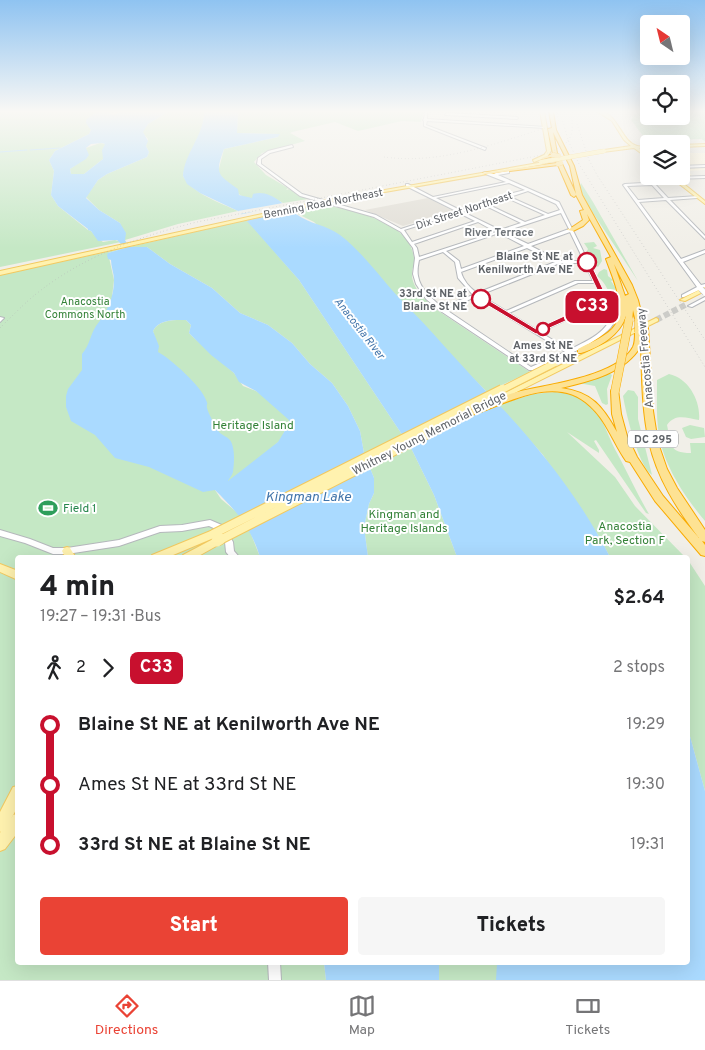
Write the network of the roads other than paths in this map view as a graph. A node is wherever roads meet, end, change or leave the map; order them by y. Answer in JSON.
{"nodes":[{"id":1,"x":558,"y":156,"type":"edge"},
{"id":2,"x":262,"y":157,"type":"edge"},
{"id":3,"x":556,"y":157,"type":"edge"},
{"id":4,"x":557,"y":157,"type":"edge"},
{"id":5,"x":557,"y":157,"type":"edge"},
{"id":6,"x":568,"y":157,"type":"edge"},
{"id":7,"x":572,"y":157,"type":"edge"},
{"id":8,"x":543,"y":161,"type":"junction"},
{"id":9,"x":705,"y":166,"type":"edge"},
{"id":10,"x":537,"y":167,"type":"junction"},
{"id":11,"x":690,"y":167,"type":"edge"},
{"id":12,"x":483,"y":172,"type":"junction"},
{"id":13,"x":508,"y":172,"type":"junction"},
{"id":14,"x":496,"y":176,"type":"junction"},
{"id":15,"x":705,"y":177,"type":"edge"},
{"id":16,"x":690,"y":178,"type":"edge"},
{"id":17,"x":575,"y":179,"type":"junction"},
{"id":18,"x":511,"y":182,"type":"junction"},
{"id":19,"x":640,"y":184,"type":"edge"},
{"id":20,"x":654,"y":185,"type":"edge"},
{"id":21,"x":682,"y":185,"type":"edge"},
{"id":22,"x":408,"y":186,"type":"junction"},
{"id":23,"x":528,"y":190,"type":"junction"},
{"id":24,"x":574,"y":194,"type":"junction"},
{"id":25,"x":506,"y":196,"type":"junction"},
{"id":26,"x":697,"y":197,"type":"junction"},
{"id":27,"x":432,"y":198,"type":"junction"},
{"id":28,"x":668,"y":199,"type":"junction"},
{"id":29,"x":319,"y":201,"type":"junction"},
{"id":30,"x":637,"y":201,"type":"junction"},
{"id":31,"x":705,"y":203,"type":"edge"},
{"id":32,"x":484,"y":204,"type":"junction"},
{"id":33,"x":562,"y":211,"type":"junction"},
{"id":34,"x":583,"y":211,"type":"junction"},
{"id":35,"x":459,"y":212,"type":"junction"},
{"id":36,"x":547,"y":215,"type":"junction"},
{"id":37,"x":478,"y":221,"type":"junction"},
{"id":38,"x":524,"y":223,"type":"junction"},
{"id":39,"x":401,"y":230,"type":"junction"},
{"id":40,"x":571,"y":230,"type":"junction"},
{"id":41,"x":499,"y":232,"type":"junction"},
{"id":42,"x":705,"y":238,"type":"edge"},
{"id":43,"x":413,"y":243,"type":"junction"},
{"id":44,"x":528,"y":246,"type":"junction"},
{"id":45,"x":604,"y":249,"type":"junction"},
{"id":46,"x":444,"y":251,"type":"junction"},
{"id":47,"x":705,"y":251,"type":"edge"},
{"id":48,"x":417,"y":259,"type":"junction"},
{"id":49,"x":681,"y":261,"type":"junction"},
{"id":50,"x":559,"y":262,"type":"junction"},
{"id":51,"x":587,"y":262,"type":"junction"},
{"id":52,"x":0,"y":271,"type":"edge"},
{"id":53,"x":459,"y":271,"type":"junction"},
{"id":54,"x":596,"y":282,"type":"junction"},
{"id":55,"x":704,"y":291,"type":"edge"},
{"id":56,"x":475,"y":295,"type":"junction"},
{"id":57,"x":686,"y":302,"type":"tunnel mouth"},
{"id":58,"x":609,"y":308,"type":"junction"},
{"id":59,"x":441,"y":309,"type":"junction"},
{"id":60,"x":505,"y":313,"type":"junction"},
{"id":61,"x":641,"y":324,"type":"junction"},
{"id":62,"x":536,"y":332,"type":"junction"},
{"id":63,"x":567,"y":351,"type":"junction"},
{"id":64,"x":581,"y":351,"type":"junction"},
{"id":65,"x":558,"y":365,"type":"junction"},
{"id":66,"x":539,"y":390,"type":"junction"},
{"id":67,"x":466,"y":414,"type":"junction"},
{"id":68,"x":647,"y":482,"type":"junction"},
{"id":69,"x":0,"y":533,"type":"edge"},
{"id":70,"x":215,"y":537,"type":"junction"},
{"id":71,"x":705,"y":538,"type":"edge"},
{"id":72,"x":705,"y":552,"type":"edge"},
{"id":73,"x":69,"y":554,"type":"edge"},
{"id":74,"x":164,"y":555,"type":"edge"},
{"id":75,"x":190,"y":555,"type":"edge"},
{"id":76,"x":233,"y":555,"type":"edge"},
{"id":77,"x":0,"y":564,"type":"edge"},
{"id":78,"x":15,"y":567,"type":"edge"},
{"id":79,"x":0,"y":568,"type":"edge"},
{"id":80,"x":15,"y":575,"type":"edge"},
{"id":81,"x":15,"y":798,"type":"edge"},
{"id":82,"x":15,"y":824,"type":"edge"},
{"id":83,"x":0,"y":825,"type":"edge"},
{"id":84,"x":0,"y":844,"type":"edge"},
{"id":85,"x":274,"y":965,"type":"edge"},
{"id":86,"x":275,"y":980,"type":"edge"}],
"edges":[{"from":1,"to":17,"type":"highway"},
{"from":2,"to":29,"type":"street"},
{"from":3,"to":8,"type":"highway"},
{"from":4,"to":24,"type":"highway","number":"DC 295"},
{"from":5,"to":10,"type":"highway"},
{"from":6,"to":17,"type":"highway","number":"DC 295"},
{"from":7,"to":8,"type":"main road","name":"Benning Road Northeast","bridge":true},
{"from":8,"to":12,"type":"main road","name":"Benning Road Northeast"},
{"from":9,"to":11,"type":"street"},
{"from":10,"to":13,"type":"highway"},
{"from":10,"to":24,"type":"highway"},
{"from":12,"to":13,"type":"highway"},
{"from":12,"to":14,"type":"street"},
{"from":12,"to":22,"type":"main road","name":"Benning Road Northeast"},
{"from":13,"to":14,"type":"street"},
{"from":14,"to":18,"type":"street"},
{"from":15,"to":16,"type":"street"},
{"from":17,"to":61,"type":"highway","name":"Anacostia Freeway","number":"DC 295"},
{"from":18,"to":23,"type":"street"},
{"from":18,"to":27,"type":"street"},
{"from":19,"to":30,"type":"street"},
{"from":20,"to":28,"type":"street"},
{"from":21,"to":26,"type":"main road"},
{"from":22,"to":27,"type":"street"},
{"from":22,"to":29,"type":"main road","name":"Benning Road Northeast"},
{"from":23,"to":25,"type":"street","name":"Dix Street Northeast"},
{"from":23,"to":33,"type":"street"},
{"from":24,"to":34,"type":"highway","number":"DC 295"},
{"from":25,"to":32,"type":"street","name":"Dix Street Northeast"},
{"from":25,"to":36,"type":"street"},
{"from":26,"to":28,"type":"street"},
{"from":26,"to":31,"type":"main road"},
{"from":27,"to":35,"type":"street"},
{"from":28,"to":30,"type":"street"},
{"from":28,"to":42,"type":"street"},
{"from":29,"to":39,"type":"street"},
{"from":29,"to":52,"type":"main road","name":"Benning Road Northeast"},
{"from":30,"to":49,"type":"street"},
{"from":32,"to":35,"type":"street","name":"Dix Street Northeast"},
{"from":32,"to":38,"type":"street"},
{"from":33,"to":36,"type":"street"},
{"from":33,"to":40,"type":"street"},
{"from":34,"to":40,"type":"highway"},
{"from":34,"to":45,"type":"highway","number":"DC 295"},
{"from":35,"to":37,"type":"street"},
{"from":35,"to":39,"type":"street","name":"Dix Street Northeast"},
{"from":36,"to":38,"type":"street"},
{"from":37,"to":41,"type":"street"},
{"from":37,"to":43,"type":"street"},
{"from":38,"to":41,"type":"street"},
{"from":39,"to":43,"type":"street"},
{"from":40,"to":44,"type":"street"},
{"from":40,"to":51,"type":"street"},
{"from":41,"to":44,"type":"street"},
{"from":41,"to":46,"type":"street"},
{"from":43,"to":48,"type":"street"},
{"from":44,"to":50,"type":"street"},
{"from":44,"to":53,"type":"street"},
{"from":45,"to":64,"type":"highway"},
{"from":45,"to":68,"type":"highway","name":"Anacostia Freeway","number":"DC 295","bridge":true},
{"from":46,"to":48,"type":"street"},
{"from":46,"to":53,"type":"street"},
{"from":47,"to":49,"type":"street"},
{"from":48,"to":59,"type":"street"},
{"from":49,"to":55,"type":"street"},
{"from":50,"to":51,"type":"street"},
{"from":50,"to":56,"type":"street"},
{"from":51,"to":54,"type":"street"},
{"from":53,"to":56,"type":"street"},
{"from":54,"to":58,"type":"street"},
{"from":54,"to":60,"type":"street"},
{"from":55,"to":57,"type":"main road"},
{"from":56,"to":59,"type":"street"},
{"from":56,"to":60,"type":"street"},
{"from":58,"to":62,"type":"street"},
{"from":58,"to":63,"type":"street"},
{"from":59,"to":63,"type":"street"},
{"from":60,"to":62,"type":"street"},
{"from":61,"to":66,"type":"highway"},
{"from":61,"to":71,"type":"highway","name":"Anacostia Freeway","number":"DC 295"},
{"from":62,"to":63,"type":"street"},
{"from":64,"to":65,"type":"main road"},
{"from":64,"to":65,"type":"main road"},
{"from":65,"to":67,"type":"main road","name":"Whitney Young Memorial Bridge"},
{"from":65,"to":70,"type":"main road","name":"Whitney Young Memorial Bridge","bridge":true},
{"from":66,"to":67,"type":"highway"},
{"from":66,"to":68,"type":"highway"},
{"from":67,"to":70,"type":"main road","name":"Whitney Young Memorial Bridge","bridge":true},
{"from":68,"to":72,"type":"highway","name":"Anacostia Freeway","number":"DC 295"},
{"from":69,"to":73,"type":"street"},
{"from":70,"to":74,"type":"main road"},
{"from":70,"to":75,"type":"main road"},
{"from":73,"to":76,"type":"street"},
{"from":77,"to":78,"type":"main road"},
{"from":79,"to":80,"type":"main road"},
{"from":81,"to":83,"type":"main road"},
{"from":82,"to":84,"type":"main road"},
{"from":85,"to":86,"type":"street"}]}
